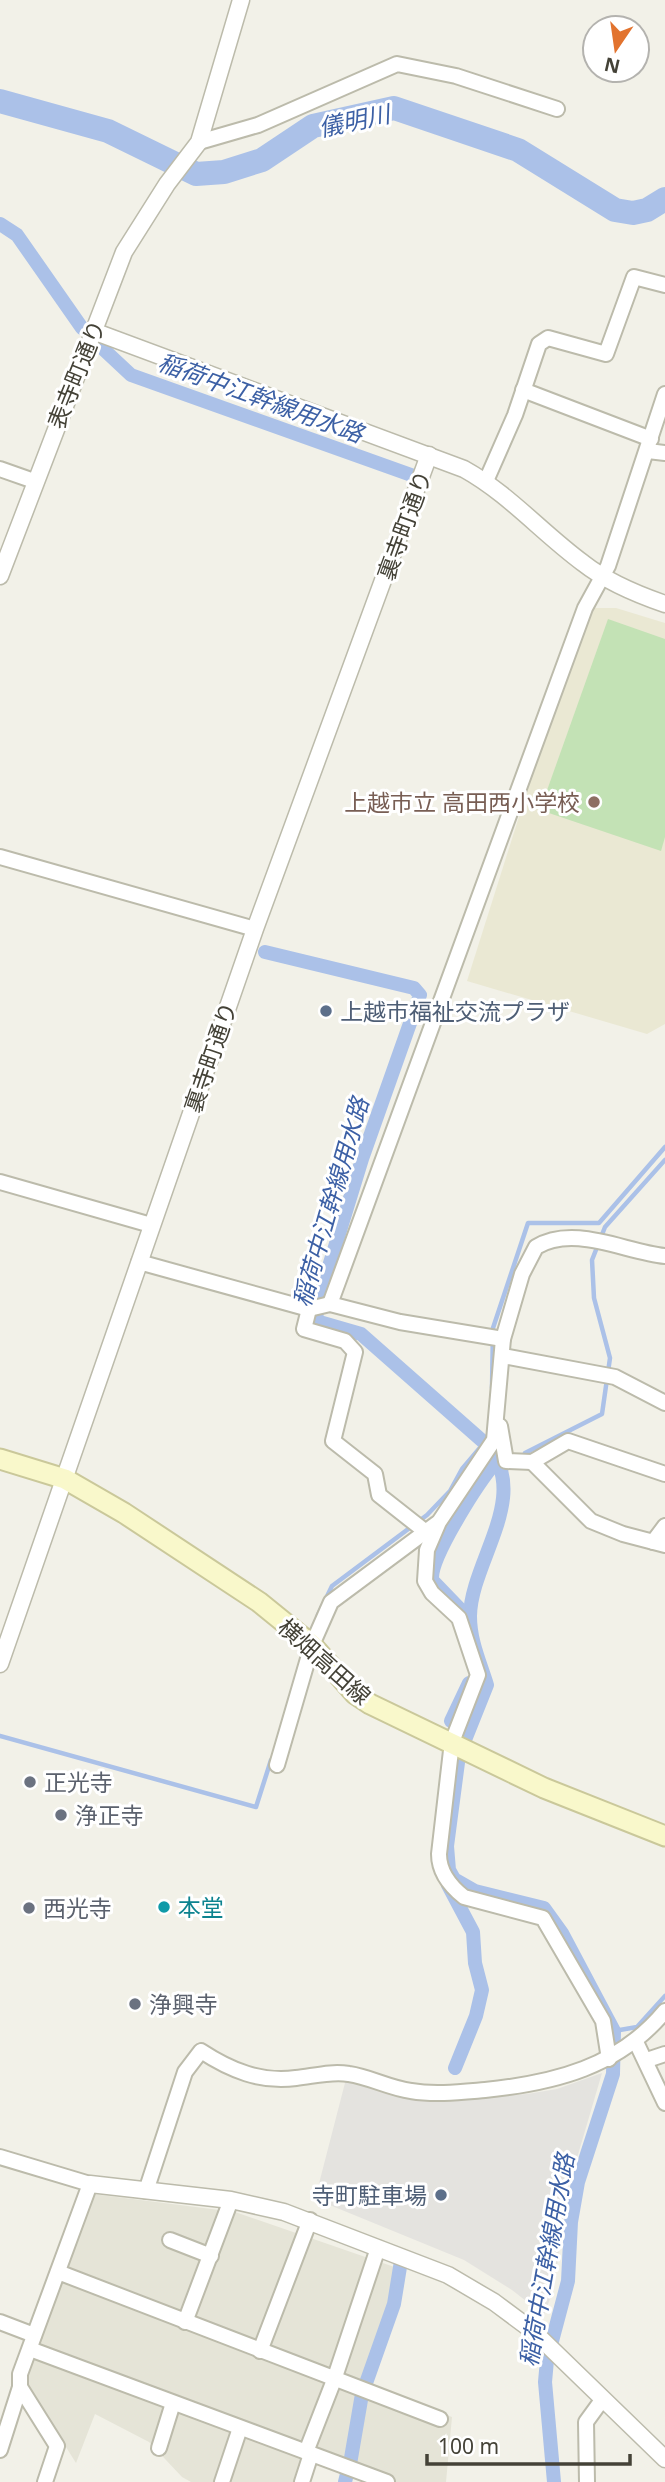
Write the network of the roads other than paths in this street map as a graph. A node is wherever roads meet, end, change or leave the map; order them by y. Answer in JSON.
{"nodes":[{"id":1,"x":242,"y":0,"type":"edge"},
{"id":2,"x":557,"y":110,"type":"dead end"},
{"id":3,"x":199,"y":142,"type":"junction"},
{"id":4,"x":665,"y":285,"type":"edge"},
{"id":5,"x":93,"y":331,"type":"junction"},
{"id":6,"x":523,"y":390,"type":"junction"},
{"id":7,"x":665,"y":394,"type":"edge"},
{"id":8,"x":650,"y":445,"type":"junction"},
{"id":9,"x":665,"y":453,"type":"edge"},
{"id":10,"x":429,"y":455,"type":"junction"},
{"id":11,"x":0,"y":469,"type":"edge"},
{"id":12,"x":34,"y":481,"type":"junction"},
{"id":13,"x":485,"y":481,"type":"junction"},
{"id":14,"x":600,"y":575,"type":"junction"},
{"id":15,"x":0,"y":576,"type":"edge"},
{"id":16,"x":665,"y":604,"type":"edge"},
{"id":17,"x":0,"y":857,"type":"edge"},
{"id":18,"x":255,"y":929,"type":"junction"},
{"id":19,"x":0,"y":1182,"type":"edge"},
{"id":20,"x":151,"y":1225,"type":"junction"},
{"id":21,"x":665,"y":1256,"type":"edge"},
{"id":22,"x":139,"y":1262,"type":"junction"},
{"id":23,"x":330,"y":1304,"type":"junction"},
{"id":24,"x":309,"y":1308,"type":"junction"},
{"id":25,"x":503,"y":1339,"type":"junction"},
{"id":26,"x":503,"y":1356,"type":"junction"},
{"id":27,"x":665,"y":1403,"type":"edge"},
{"id":28,"x":498,"y":1417,"type":"junction"},
{"id":29,"x":0,"y":1459,"type":"edge"},
{"id":30,"x":506,"y":1461,"type":"junction"},
{"id":31,"x":532,"y":1462,"type":"junction"},
{"id":32,"x":479,"y":1464,"type":"junction"},
{"id":33,"x":665,"y":1474,"type":"edge"},
{"id":34,"x":65,"y":1479,"type":"junction"},
{"id":35,"x":439,"y":1522,"type":"junction"},
{"id":36,"x":665,"y":1526,"type":"edge"},
{"id":37,"x":426,"y":1532,"type":"junction"},
{"id":38,"x":659,"y":1544,"type":"edge"},
{"id":39,"x":312,"y":1645,"type":"junction"},
{"id":40,"x":0,"y":1664,"type":"edge"},
{"id":41,"x":452,"y":1742,"type":"junction"},
{"id":42,"x":277,"y":1765,"type":"dead end"},
{"id":43,"x":665,"y":1836,"type":"edge"},
{"id":44,"x":665,"y":2011,"type":"edge"},
{"id":45,"x":636,"y":2042,"type":"junction"},
{"id":46,"x":665,"y":2054,"type":"edge"},
{"id":47,"x":608,"y":2059,"type":"junction"},
{"id":48,"x":647,"y":2060,"type":"junction"},
{"id":49,"x":665,"y":2103,"type":"edge"},
{"id":50,"x":0,"y":2157,"type":"edge"},
{"id":51,"x":90,"y":2184,"type":"junction"},
{"id":52,"x":146,"y":2191,"type":"junction"},
{"id":53,"x":231,"y":2200,"type":"junction"},
{"id":54,"x":310,"y":2220,"type":"junction"},
{"id":55,"x":170,"y":2240,"type":"dead end"},
{"id":56,"x":378,"y":2248,"type":"junction"},
{"id":57,"x":211,"y":2256,"type":"junction"},
{"id":58,"x":58,"y":2272,"type":"junction"},
{"id":59,"x":0,"y":2322,"type":"edge"},
{"id":60,"x":185,"y":2322,"type":"junction"},
{"id":61,"x":32,"y":2342,"type":"junction"},
{"id":62,"x":260,"y":2351,"type":"junction"},
{"id":63,"x":334,"y":2380,"type":"junction"},
{"id":64,"x":20,"y":2387,"type":"junction"},
{"id":65,"x":602,"y":2400,"type":"junction"},
{"id":66,"x":173,"y":2403,"type":"junction"},
{"id":67,"x":440,"y":2419,"type":"dead end"},
{"id":68,"x":240,"y":2428,"type":"junction"},
{"id":69,"x":159,"y":2448,"type":"dead end"},
{"id":70,"x":0,"y":2450,"type":"edge"},
{"id":71,"x":308,"y":2453,"type":"junction"},
{"id":72,"x":665,"y":2459,"type":"edge"},
{"id":73,"x":45,"y":2482,"type":"edge"},
{"id":74,"x":222,"y":2482,"type":"edge"},
{"id":75,"x":302,"y":2482,"type":"edge"},
{"id":76,"x":387,"y":2482,"type":"edge"},
{"id":77,"x":587,"y":2482,"type":"edge"}],
"edges":[{"from":1,"to":3,"type":"street"},
{"from":2,"to":3,"type":"street"},
{"from":3,"to":5,"type":"street","name":"表寺町通り"},
{"from":4,"to":6,"type":"street"},
{"from":5,"to":10,"type":"street"},
{"from":5,"to":12,"type":"street","name":"表寺町通り"},
{"from":6,"to":8,"type":"street"},
{"from":6,"to":13,"type":"street"},
{"from":7,"to":8,"type":"street"},
{"from":8,"to":9,"type":"street"},
{"from":8,"to":14,"type":"street"},
{"from":10,"to":13,"type":"street"},
{"from":10,"to":18,"type":"street","name":"裏寺町通り"},
{"from":11,"to":12,"type":"street"},
{"from":12,"to":15,"type":"street","name":"表寺町通り"},
{"from":13,"to":14,"type":"street"},
{"from":14,"to":16,"type":"street"},
{"from":14,"to":23,"type":"street"},
{"from":17,"to":18,"type":"street"},
{"from":18,"to":20,"type":"street","name":"裏寺町通り"},
{"from":19,"to":20,"type":"street"},
{"from":20,"to":22,"type":"street","name":"裏寺町通り"},
{"from":21,"to":25,"type":"street"},
{"from":22,"to":24,"type":"street"},
{"from":22,"to":34,"type":"street","name":"裏寺町通り"},
{"from":23,"to":24,"type":"street"},
{"from":23,"to":25,"type":"street"},
{"from":24,"to":37,"type":"street"},
{"from":25,"to":26,"type":"street"},
{"from":26,"to":27,"type":"street"},
{"from":26,"to":28,"type":"street"},
{"from":28,"to":30,"type":"street"},
{"from":28,"to":32,"type":"street"},
{"from":29,"to":34,"type":"main road","name":"横畑高田線"},
{"from":30,"to":31,"type":"street"},
{"from":30,"to":32,"type":"street"},
{"from":31,"to":33,"type":"street"},
{"from":31,"to":38,"type":"street"},
{"from":32,"to":35,"type":"street"},
{"from":34,"to":39,"type":"main road","name":"横畑高田線"},
{"from":34,"to":40,"type":"street","name":"裏寺町通り"},
{"from":35,"to":37,"type":"street"},
{"from":35,"to":41,"type":"street"},
{"from":36,"to":38,"type":"street"},
{"from":37,"to":39,"type":"street"},
{"from":39,"to":41,"type":"main road","name":"横畑高田線"},
{"from":39,"to":42,"type":"street"},
{"from":41,"to":43,"type":"main road","name":"横畑高田線"},
{"from":41,"to":47,"type":"street"},
{"from":44,"to":45,"type":"street"},
{"from":45,"to":47,"type":"street"},
{"from":45,"to":48,"type":"street"},
{"from":46,"to":48,"type":"street"},
{"from":47,"to":52,"type":"street"},
{"from":48,"to":49,"type":"street"},
{"from":50,"to":51,"type":"street"},
{"from":51,"to":52,"type":"street"},
{"from":51,"to":58,"type":"street"},
{"from":52,"to":53,"type":"street"},
{"from":53,"to":54,"type":"street"},
{"from":53,"to":57,"type":"street"},
{"from":54,"to":56,"type":"street"},
{"from":54,"to":62,"type":"street"},
{"from":55,"to":57,"type":"street"},
{"from":56,"to":63,"type":"street"},
{"from":56,"to":65,"type":"street"},
{"from":57,"to":60,"type":"street"},
{"from":58,"to":60,"type":"street"},
{"from":58,"to":61,"type":"street"},
{"from":59,"to":61,"type":"street"},
{"from":60,"to":62,"type":"street"},
{"from":61,"to":64,"type":"street"},
{"from":61,"to":66,"type":"street"},
{"from":62,"to":63,"type":"street"},
{"from":63,"to":67,"type":"street"},
{"from":63,"to":71,"type":"street"},
{"from":64,"to":70,"type":"street"},
{"from":64,"to":73,"type":"street"},
{"from":65,"to":72,"type":"street"},
{"from":65,"to":77,"type":"street"},
{"from":66,"to":68,"type":"street"},
{"from":66,"to":69,"type":"street"},
{"from":68,"to":71,"type":"street"},
{"from":68,"to":74,"type":"street"},
{"from":71,"to":75,"type":"street"},
{"from":71,"to":76,"type":"street"}]}
